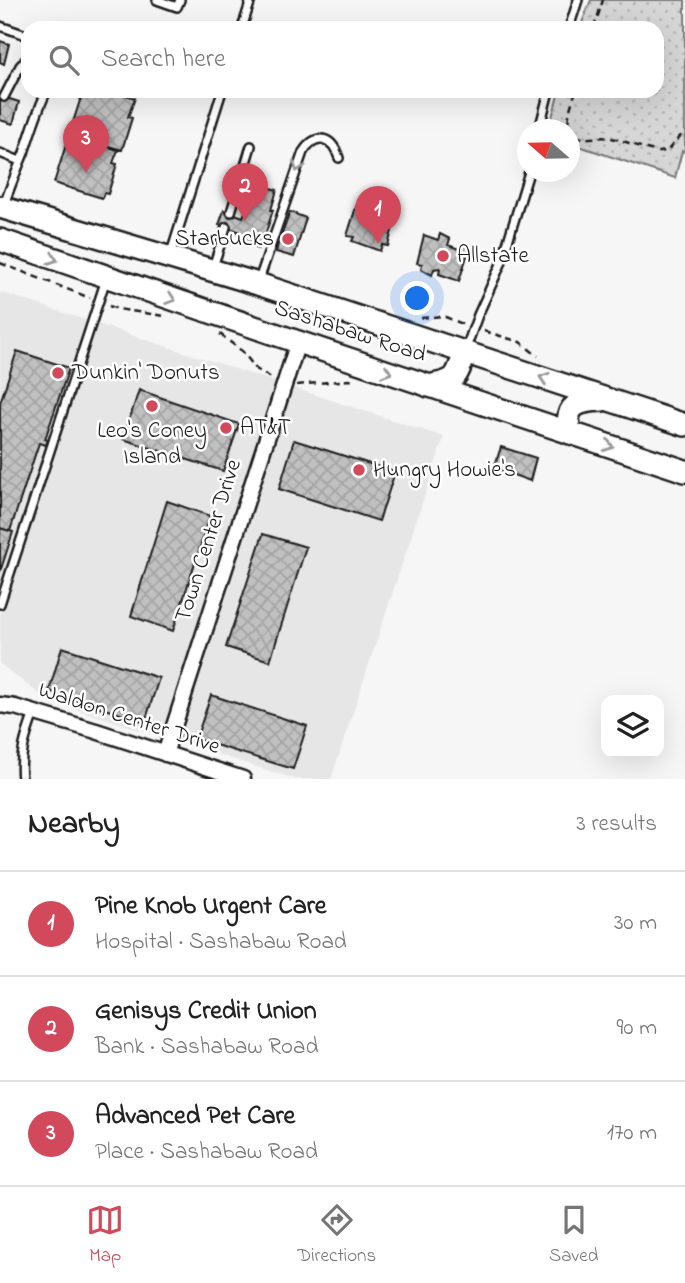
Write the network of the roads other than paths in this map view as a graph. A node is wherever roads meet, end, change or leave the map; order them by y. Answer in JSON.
{"nodes":[{"id":1,"x":157,"y":0,"type":"edge"},
{"id":2,"x":180,"y":0,"type":"edge"},
{"id":3,"x":251,"y":0,"type":"edge"},
{"id":4,"x":578,"y":0,"type":"edge"},
{"id":5,"x":244,"y":21,"type":"edge"},
{"id":6,"x":571,"y":21,"type":"edge"},
{"id":7,"x":0,"y":26,"type":"edge"},
{"id":8,"x":21,"y":33,"type":"edge"},
{"id":9,"x":21,"y":65,"type":"edge"},
{"id":10,"x":4,"y":97,"type":"dead end"},
{"id":11,"x":43,"y":98,"type":"edge"},
{"id":12,"x":220,"y":98,"type":"edge"},
{"id":13,"x":547,"y":98,"type":"edge"},
{"id":14,"x":542,"y":119,"type":"edge"},
{"id":15,"x":251,"y":146,"type":"dead end"},
{"id":16,"x":0,"y":153,"type":"edge"},
{"id":17,"x":339,"y":158,"type":"dead end"},
{"id":18,"x":20,"y":161,"type":"junction"},
{"id":19,"x":526,"y":182,"type":"edge"},
{"id":20,"x":2,"y":208,"type":"edge"},
{"id":21,"x":231,"y":212,"type":"dead end"},
{"id":22,"x":226,"y":227,"type":"dead end"},
{"id":23,"x":0,"y":240,"type":"edge"},
{"id":24,"x":124,"y":243,"type":"junction"},
{"id":25,"x":170,"y":257,"type":"junction"},
{"id":26,"x":212,"y":270,"type":"junction"},
{"id":27,"x":107,"y":277,"type":"junction"},
{"id":28,"x":258,"y":284,"type":"junction"},
{"id":29,"x":298,"y":342,"type":"junction"},
{"id":30,"x":465,"y":352,"type":"junction"},
{"id":31,"x":428,"y":386,"type":"junction"},
{"id":32,"x":609,"y":400,"type":"junction"},
{"id":33,"x":685,"y":425,"type":"edge"},
{"id":34,"x":570,"y":433,"type":"junction"},
{"id":35,"x":685,"y":471,"type":"edge"},
{"id":36,"x":0,"y":604,"type":"edge"},
{"id":37,"x":0,"y":705,"type":"edge"},
{"id":38,"x":34,"y":712,"type":"junction"},
{"id":39,"x":165,"y":754,"type":"junction"},
{"id":40,"x":22,"y":779,"type":"edge"},
{"id":41,"x":243,"y":779,"type":"edge"}],
"edges":[{"from":1,"to":2,"type":"lane"},
{"from":3,"to":5,"type":"lane"},
{"from":4,"to":6,"type":"lane"},
{"from":7,"to":8,"type":"lane"},
{"from":9,"to":10,"type":"lane"},
{"from":11,"to":18,"type":"lane"},
{"from":12,"to":25,"type":"lane"},
{"from":13,"to":14,"type":"lane"},
{"from":15,"to":21,"type":"lane"},
{"from":16,"to":18,"type":"lane"},
{"from":17,"to":28,"type":"lane","one_way":true},
{"from":18,"to":20,"type":"lane"},
{"from":19,"to":30,"type":"lane"},
{"from":20,"to":24,"type":"main road","name":"Sashabaw Road"},
{"from":22,"to":26,"type":"lane"},
{"from":23,"to":27,"type":"main road","name":"Sashabaw Road","one_way":true},
{"from":24,"to":25,"type":"main road","name":"Sashabaw Road"},
{"from":24,"to":27,"type":"main road"},
{"from":25,"to":26,"type":"main road","name":"Sashabaw Road"},
{"from":26,"to":28,"type":"main road","name":"Sashabaw Road"},
{"from":27,"to":29,"type":"main road","name":"Sashabaw Road","one_way":true},
{"from":27,"to":36,"type":"lane"},
{"from":28,"to":30,"type":"main road","name":"Sashabaw Road"},
{"from":29,"to":31,"type":"main road","name":"Sashabaw Road","one_way":true},
{"from":29,"to":39,"type":"street","name":"Town Center Drive"},
{"from":30,"to":31,"type":"main road"},
{"from":32,"to":30,"type":"main road","name":"Sashabaw Road","one_way":true},
{"from":31,"to":34,"type":"main road","name":"Sashabaw Road"},
{"from":32,"to":33,"type":"main road","name":"Sashabaw Road"},
{"from":32,"to":34,"type":"main road"},
{"from":34,"to":35,"type":"main road","name":"Sashabaw Road","one_way":true},
{"from":37,"to":38,"type":"street","name":"Waldon Center Drive"},
{"from":38,"to":39,"type":"street","name":"Waldon Center Drive"},
{"from":38,"to":40,"type":"lane"},
{"from":39,"to":41,"type":"street","name":"Waldon Center Drive"}]}
